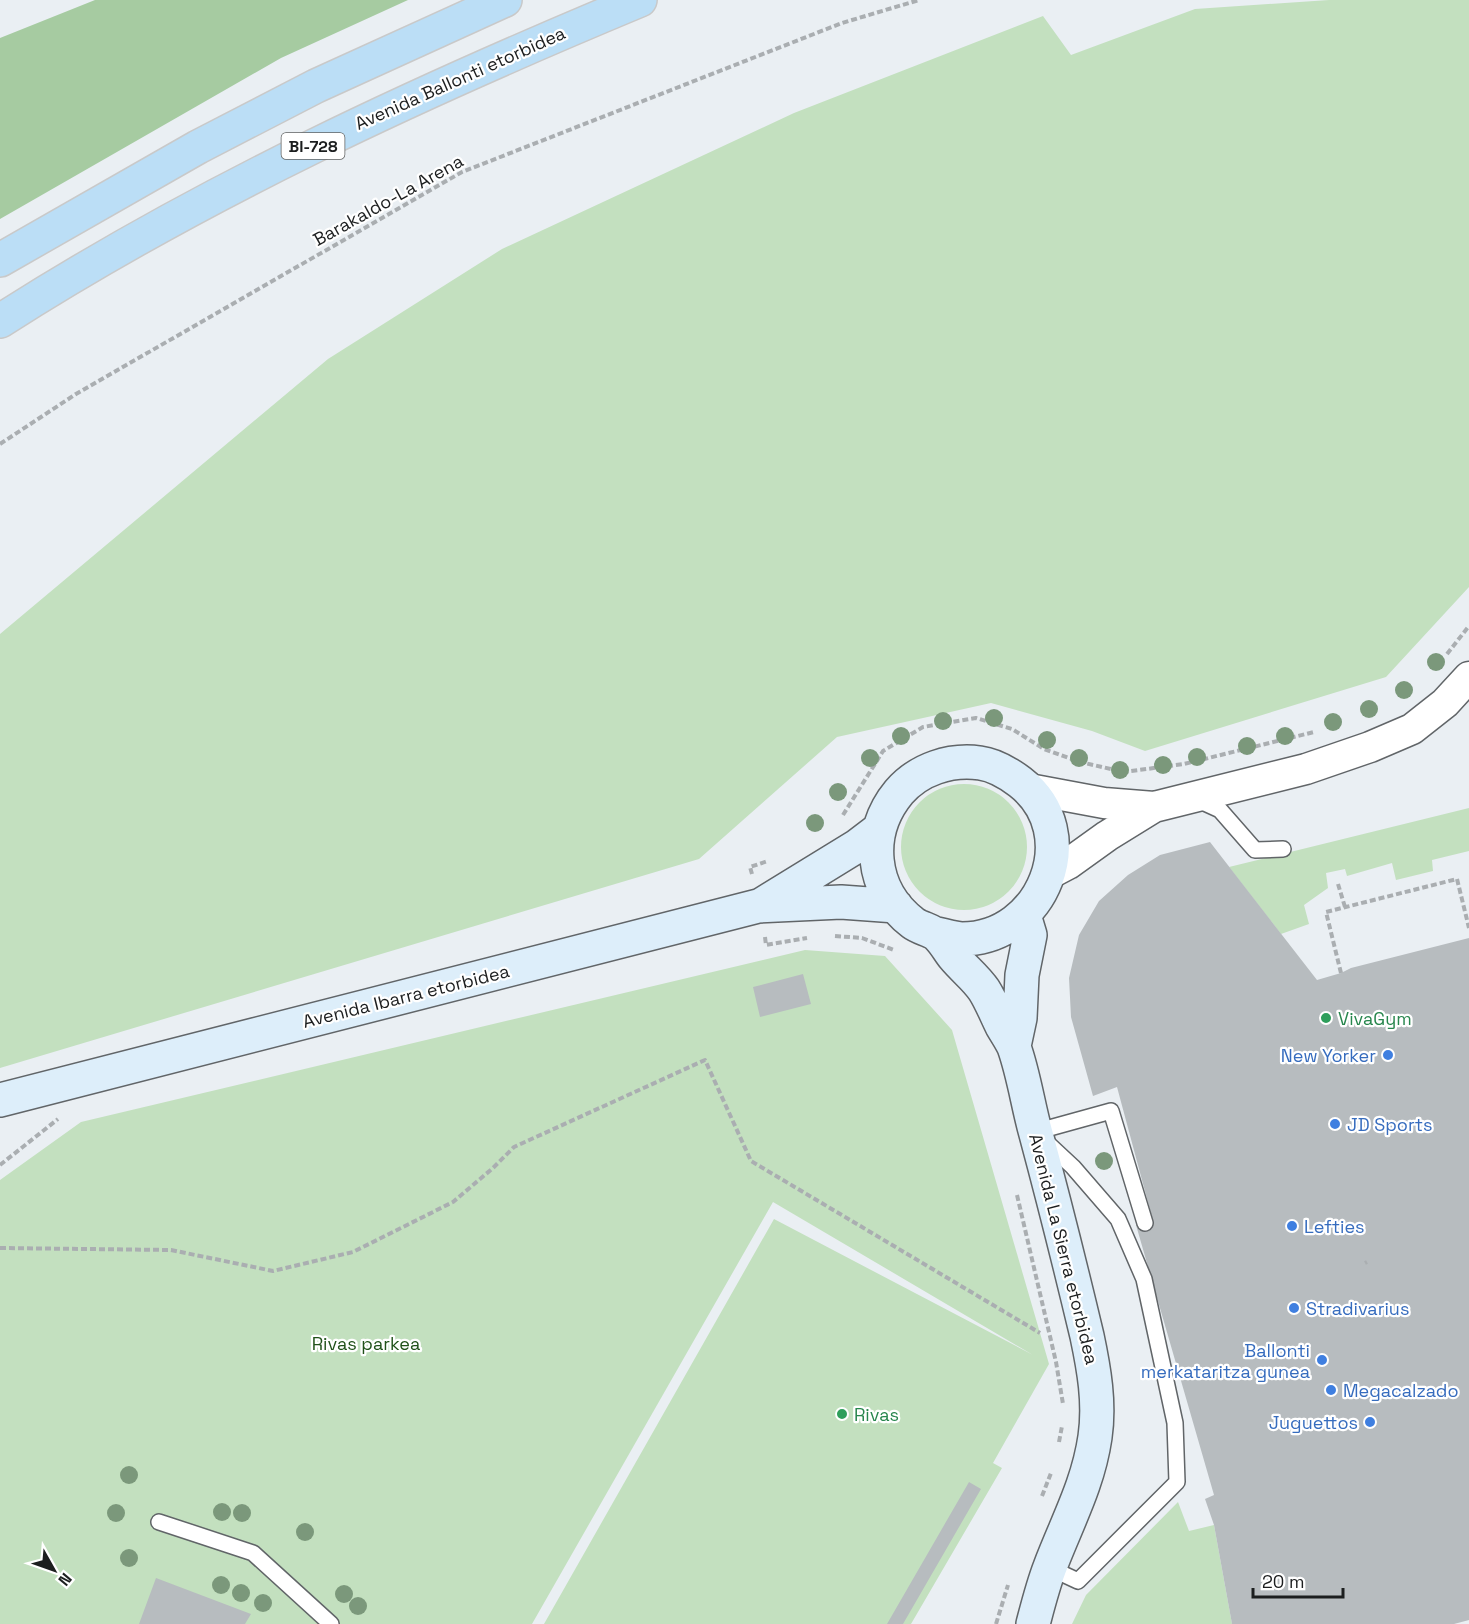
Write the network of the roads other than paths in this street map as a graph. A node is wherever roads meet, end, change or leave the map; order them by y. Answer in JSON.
{"nodes":[{"id":1,"x":505,"y":0,"type":"edge"},
{"id":2,"x":640,"y":0,"type":"edge"},
{"id":3,"x":0,"y":260,"type":"edge"},
{"id":4,"x":0,"y":321,"type":"edge"},
{"id":5,"x":1469,"y":677,"type":"edge"},
{"id":6,"x":1029,"y":789,"type":"junction"},
{"id":7,"x":1193,"y":797,"type":"junction"},
{"id":8,"x":1154,"y":807,"type":"junction"},
{"id":9,"x":878,"y":830,"type":"junction"},
{"id":10,"x":1284,"y":849,"type":"dead end"},
{"id":11,"x":1049,"y":874,"type":"junction"},
{"id":12,"x":758,"y":906,"type":"junction"},
{"id":13,"x":896,"y":906,"type":"junction"},
{"id":14,"x":1024,"y":915,"type":"junction"},
{"id":15,"x":937,"y":934,"type":"junction"},
{"id":16,"x":1014,"y":1046,"type":"junction"},
{"id":17,"x":0,"y":1100,"type":"edge"},
{"id":18,"x":1035,"y":1132,"type":"junction"},
{"id":19,"x":1144,"y":1223,"type":"dead end"},
{"id":20,"x":159,"y":1522,"type":"dead end"},
{"id":21,"x":1050,"y":1568,"type":"junction"},
{"id":22,"x":331,"y":1624,"type":"edge"},
{"id":23,"x":1033,"y":1624,"type":"edge"}],
"edges":[{"from":1,"to":3,"type":"main road","number":"BI-728"},
{"from":2,"to":4,"type":"main road","name":"Avenida Ballonti etorbidea","number":"BI-728"},
{"from":5,"to":7,"type":"street"},
{"from":6,"to":8,"type":"street","name":"Avenida Ibarra etorbidea"},
{"from":6,"to":9,"type":"street","name":"Avenida Ibarra etorbidea"},
{"from":6,"to":11,"type":"street","name":"Avenida Ibarra etorbidea"},
{"from":7,"to":8,"type":"street"},
{"from":7,"to":10,"type":"lane"},
{"from":8,"to":11,"type":"street"},
{"from":9,"to":12,"type":"street","name":"Avenida Ibarra etorbidea"},
{"from":9,"to":13,"type":"street","name":"Avenida Ibarra etorbidea"},
{"from":11,"to":14,"type":"street","name":"Avenida Ibarra etorbidea"},
{"from":12,"to":13,"type":"street","name":"Avenida Ibarra etorbidea"},
{"from":12,"to":17,"type":"street","name":"Avenida Ibarra etorbidea"},
{"from":13,"to":15,"type":"street","name":"Avenida Ibarra etorbidea"},
{"from":14,"to":15,"type":"street","name":"Avenida Ibarra etorbidea"},
{"from":14,"to":16,"type":"street","name":"Avenida La Sierra etorbidea"},
{"from":15,"to":16,"type":"street","name":"Avenida La Sierra etorbidea"},
{"from":16,"to":18,"type":"street","name":"Avenida La Sierra etorbidea"},
{"from":18,"to":19,"type":"lane"},
{"from":18,"to":21,"type":"street","name":"Avenida La Sierra etorbidea"},
{"from":18,"to":21,"type":"lane"},
{"from":20,"to":22,"type":"lane"},
{"from":21,"to":23,"type":"street","name":"Avenida La Sierra etorbidea"}]}
